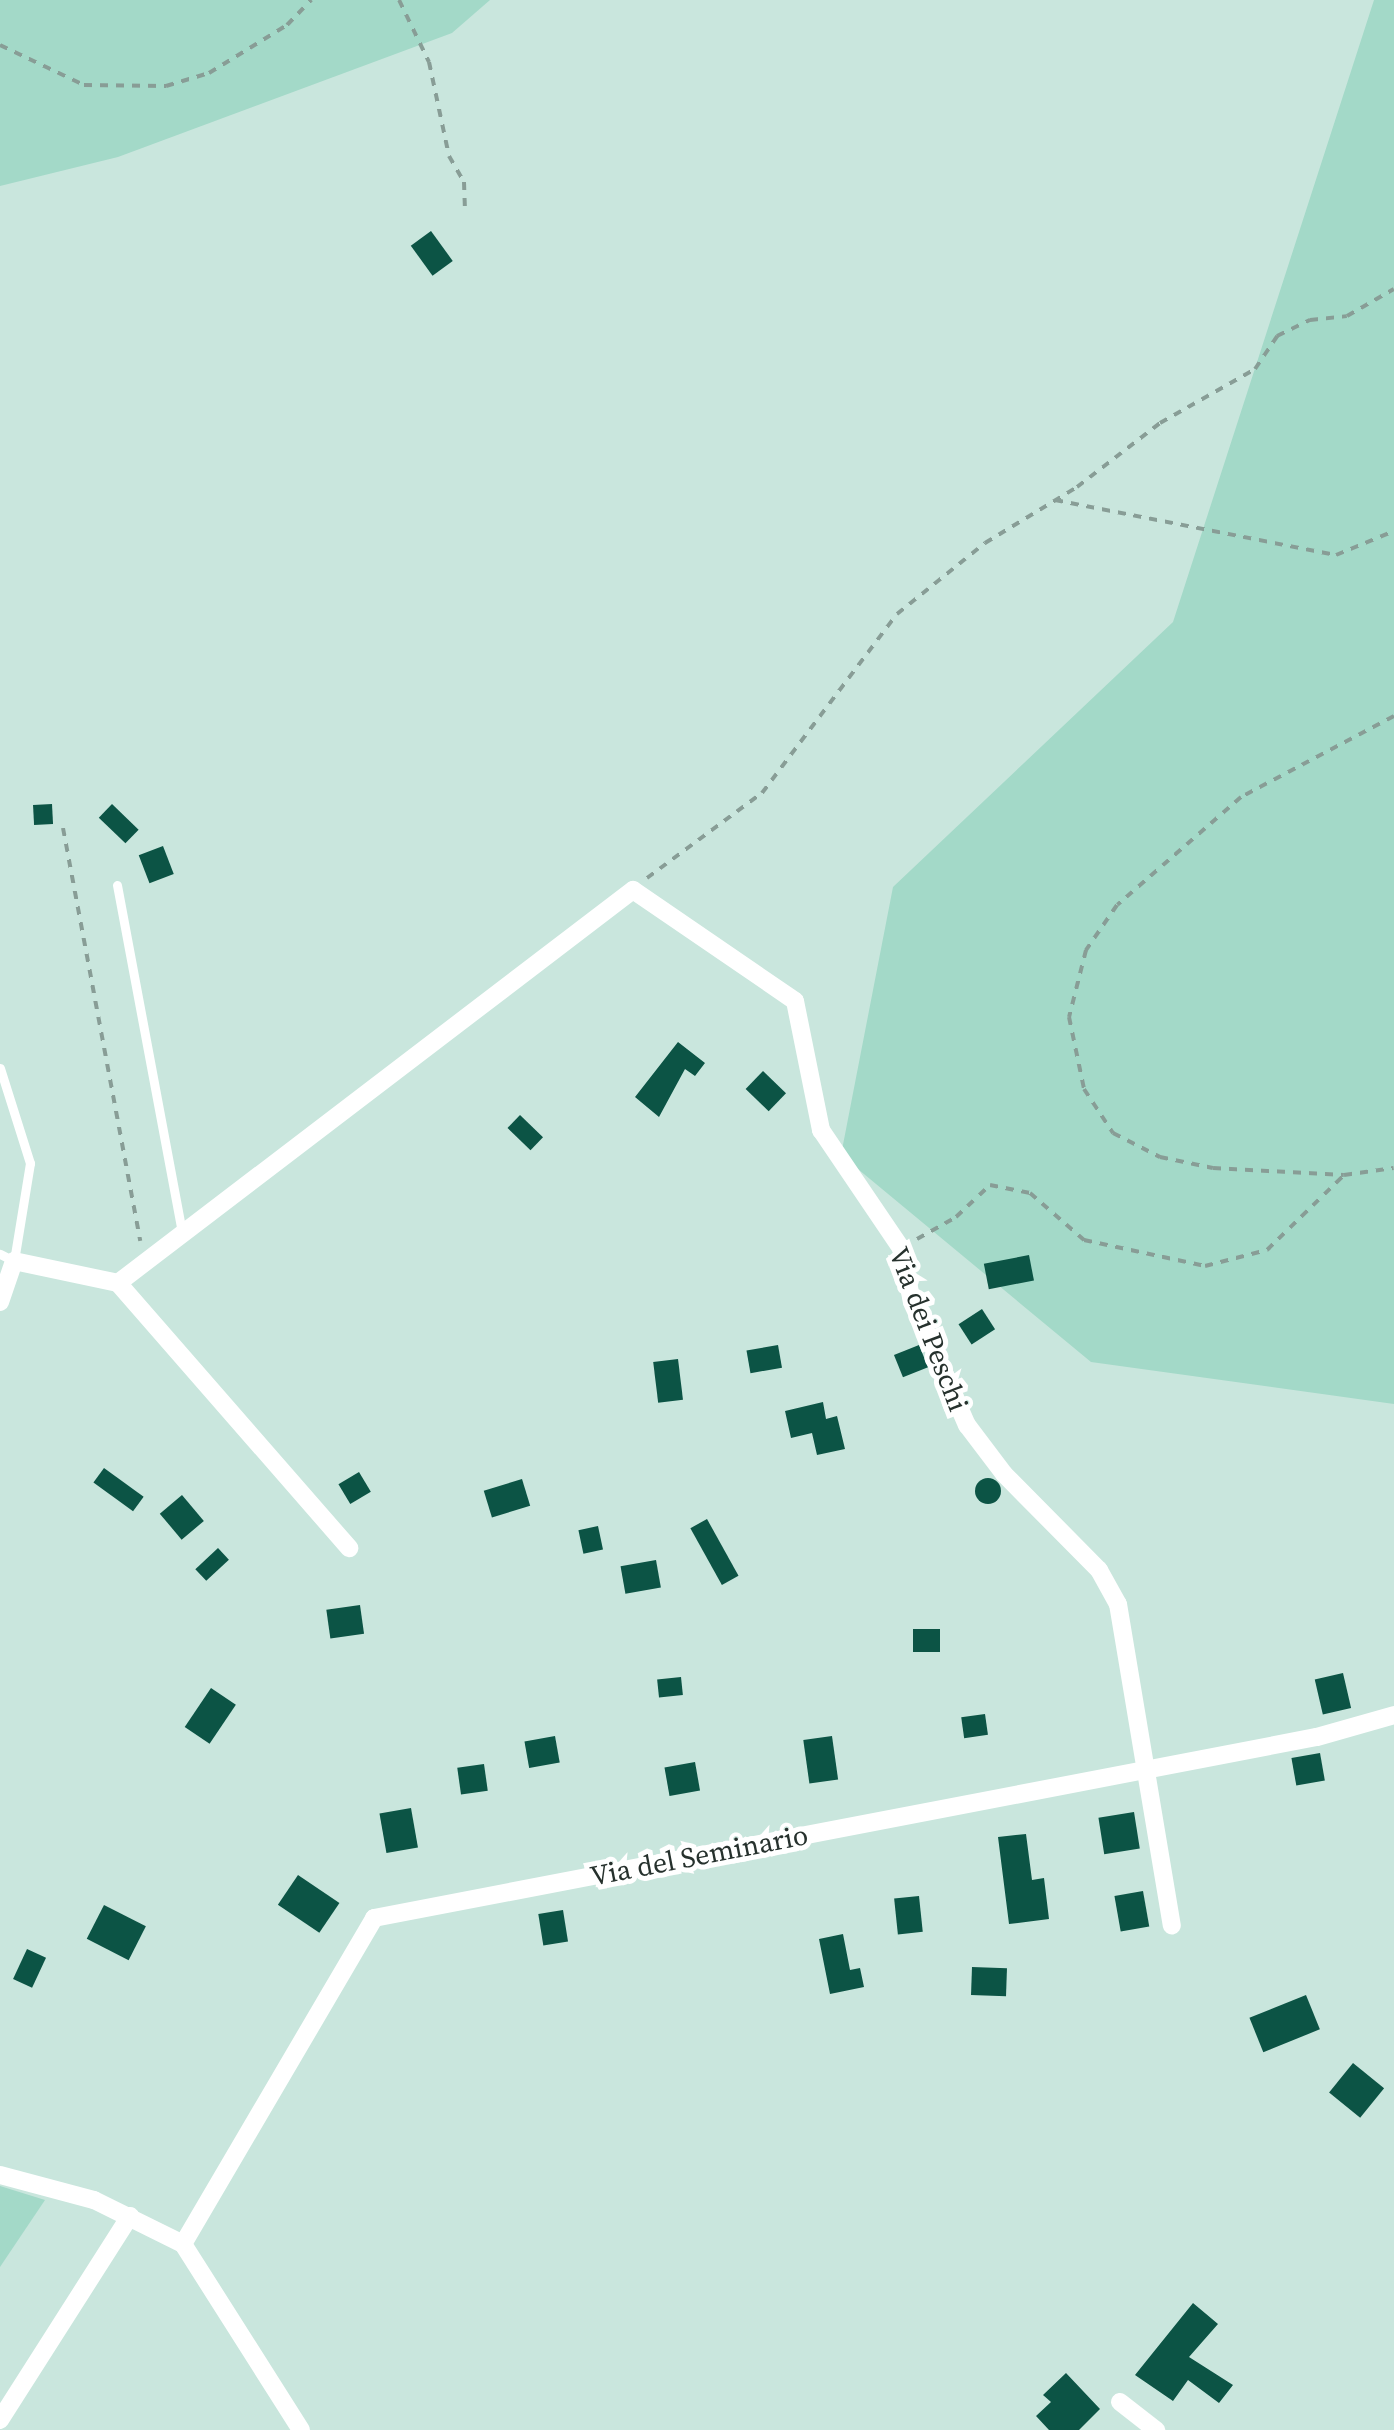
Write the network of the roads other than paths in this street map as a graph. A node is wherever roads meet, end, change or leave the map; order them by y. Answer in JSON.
{"nodes":[{"id":1,"x":117,"y":885,"type":"dead end"},
{"id":2,"x":0,"y":1068,"type":"edge"},
{"id":3,"x":183,"y":1233,"type":"junction"},
{"id":4,"x":7,"y":1257,"type":"edge"},
{"id":5,"x":118,"y":1283,"type":"junction"},
{"id":6,"x":0,"y":1302,"type":"edge"},
{"id":7,"x":349,"y":1548,"type":"dead end"},
{"id":8,"x":1394,"y":1715,"type":"edge"},
{"id":9,"x":1147,"y":1769,"type":"junction"},
{"id":10,"x":1172,"y":1925,"type":"dead end"},
{"id":11,"x":0,"y":2175,"type":"edge"},
{"id":12,"x":130,"y":2216,"type":"junction"},
{"id":13,"x":183,"y":2244,"type":"junction"},
{"id":14,"x":1120,"y":2402,"type":"dead end"},
{"id":15,"x":0,"y":2420,"type":"edge"},
{"id":16,"x":301,"y":2430,"type":"edge"},
{"id":17,"x":1156,"y":2430,"type":"edge"}],
"edges":[{"from":1,"to":3,"type":"lane"},
{"from":2,"to":4,"type":"lane"},
{"from":3,"to":5,"type":"street"},
{"from":3,"to":9,"type":"street","name":"Via dei Peschi"},
{"from":4,"to":5,"type":"street"},
{"from":4,"to":6,"type":"street"},
{"from":5,"to":7,"type":"street"},
{"from":8,"to":9,"type":"street","name":"Via del Seminario"},
{"from":9,"to":10,"type":"street","name":"Via dei Peschi"},
{"from":9,"to":13,"type":"street","name":"Via del Seminario"},
{"from":11,"to":12,"type":"street"},
{"from":12,"to":13,"type":"street"},
{"from":12,"to":15,"type":"street"},
{"from":13,"to":16,"type":"street"},
{"from":14,"to":17,"type":"street"}]}
